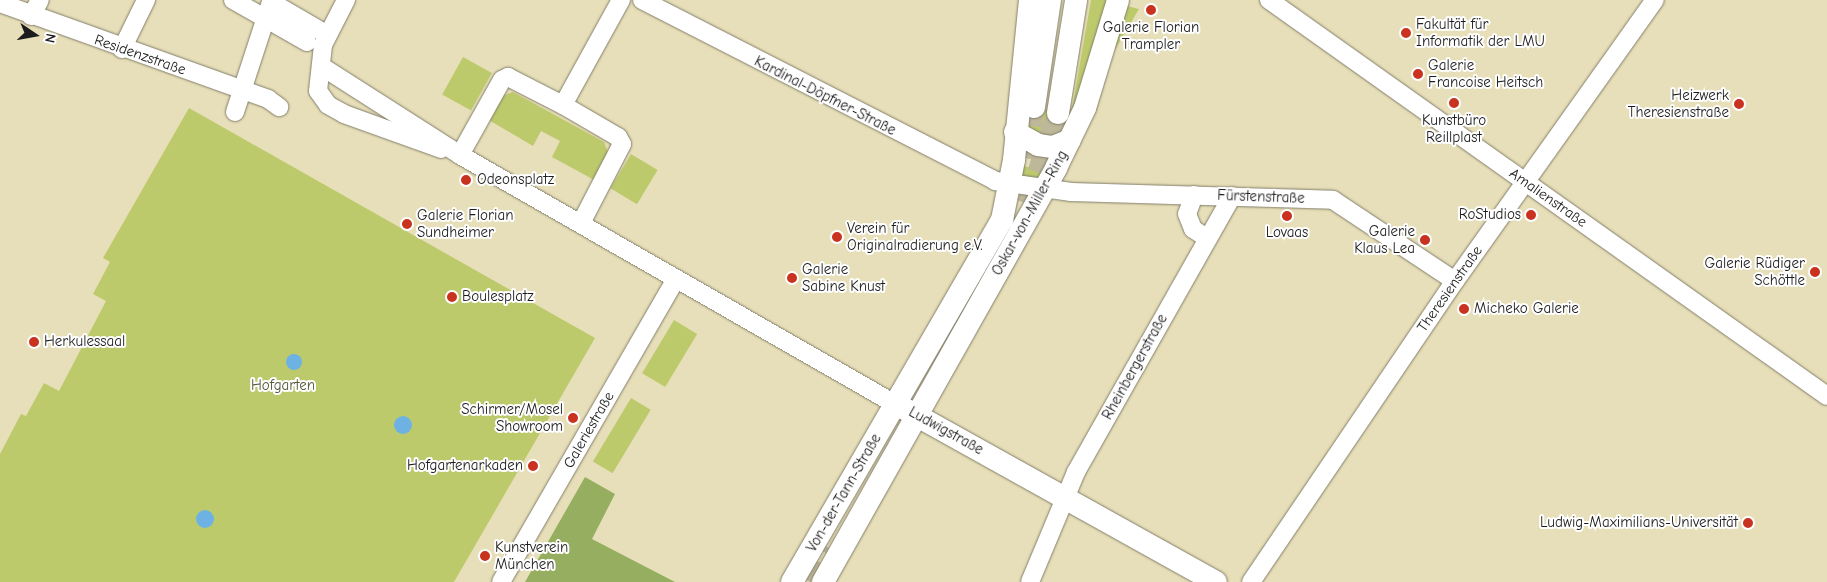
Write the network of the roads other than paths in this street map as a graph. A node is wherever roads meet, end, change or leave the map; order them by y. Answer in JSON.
{"nodes":[{"id":1,"x":40,"y":0,"type":"edge"},
{"id":2,"x":146,"y":0,"type":"edge"},
{"id":3,"x":233,"y":0,"type":"edge"},
{"id":4,"x":346,"y":0,"type":"edge"},
{"id":5,"x":621,"y":0,"type":"edge"},
{"id":6,"x":642,"y":0,"type":"edge"},
{"id":7,"x":1030,"y":0,"type":"edge"},
{"id":8,"x":1050,"y":0,"type":"edge"},
{"id":9,"x":1076,"y":0,"type":"edge"},
{"id":10,"x":1118,"y":0,"type":"edge"},
{"id":11,"x":1269,"y":0,"type":"edge"},
{"id":12,"x":1654,"y":0,"type":"edge"},
{"id":13,"x":0,"y":3,"type":"edge"},
{"id":14,"x":265,"y":13,"type":"junction"},
{"id":15,"x":31,"y":16,"type":"junction"},
{"id":16,"x":326,"y":34,"type":"junction"},
{"id":17,"x":307,"y":42,"type":"dead end"},
{"id":18,"x":122,"y":49,"type":"junction"},
{"id":19,"x":321,"y":66,"type":"junction"},
{"id":20,"x":240,"y":90,"type":"junction"},
{"id":21,"x":563,"y":105,"type":"junction"},
{"id":22,"x":279,"y":107,"type":"dead end"},
{"id":23,"x":1034,"y":107,"type":"tunnel mouth"},
{"id":24,"x":235,"y":112,"type":"dead end"},
{"id":25,"x":1058,"y":113,"type":"tunnel mouth"},
{"id":26,"x":1015,"y":132,"type":"junction"},
{"id":27,"x":1070,"y":140,"type":"junction"},
{"id":28,"x":460,"y":155,"type":"junction"},
{"id":29,"x":1526,"y":183,"type":"junction"},
{"id":30,"x":1011,"y":186,"type":"junction"},
{"id":31,"x":1044,"y":190,"type":"junction"},
{"id":32,"x":1194,"y":195,"type":"junction"},
{"id":33,"x":1232,"y":196,"type":"junction"},
{"id":34,"x":581,"y":223,"type":"junction"},
{"id":35,"x":1207,"y":238,"type":"junction"},
{"id":36,"x":676,"y":279,"type":"junction"},
{"id":37,"x":1455,"y":281,"type":"junction"},
{"id":38,"x":1827,"y":396,"type":"edge"},
{"id":39,"x":895,"y":404,"type":"junction"},
{"id":40,"x":916,"y":415,"type":"junction"},
{"id":41,"x":1064,"y":497,"type":"junction"},
{"id":42,"x":501,"y":582,"type":"edge"},
{"id":43,"x":792,"y":582,"type":"edge"},
{"id":44,"x":823,"y":582,"type":"edge"},
{"id":45,"x":1030,"y":582,"type":"edge"},
{"id":46,"x":1216,"y":582,"type":"edge"},
{"id":47,"x":1251,"y":582,"type":"edge"}],
"edges":[{"from":1,"to":15,"type":"street"},
{"from":2,"to":18,"type":"street"},
{"from":3,"to":14,"type":"street"},
{"from":4,"to":16,"type":"street"},
{"from":5,"to":21,"type":"street"},
{"from":6,"to":30,"type":"street","name":"Kardinal-Döpfner-Straße"},
{"from":7,"to":26,"type":"main road","name":"Oskar-von-Miller-Ring"},
{"from":8,"to":23,"type":"main road"},
{"from":9,"to":25,"type":"main road"},
{"from":10,"to":27,"type":"main road","name":"Oskar-von-Miller-Ring"},
{"from":11,"to":29,"type":"street","name":"Amalienstraße"},
{"from":12,"to":29,"type":"street","name":"Theresienstraße"},
{"from":13,"to":15,"type":"street","name":"Residenzstraße"},
{"from":14,"to":16,"type":"street"},
{"from":14,"to":17,"type":"street"},
{"from":14,"to":20,"type":"street"},
{"from":15,"to":18,"type":"street","name":"Residenzstraße"},
{"from":16,"to":19,"type":"street"},
{"from":18,"to":20,"type":"street","name":"Residenzstraße"},
{"from":19,"to":28,"type":"street"},
{"from":19,"to":28,"type":"street"},
{"from":20,"to":22,"type":"street","name":"Residenzstraße"},
{"from":20,"to":24,"type":"street"},
{"from":21,"to":28,"type":"street"},
{"from":21,"to":34,"type":"street"},
{"from":26,"to":27,"type":"main road"},
{"from":26,"to":30,"type":"main road","name":"Oskar-von-Miller-Ring"},
{"from":27,"to":31,"type":"main road","name":"Oskar-von-Miller-Ring"},
{"from":28,"to":34,"type":"street"},
{"from":29,"to":37,"type":"street","name":"Theresienstraße"},
{"from":29,"to":38,"type":"street","name":"Amalienstraße"},
{"from":30,"to":31,"type":"street","name":"Kardinal-Döpfner-Straße"},
{"from":30,"to":39,"type":"main road","name":"Oskar-von-Miller-Ring"},
{"from":31,"to":32,"type":"street","name":"Fürstenstraße"},
{"from":31,"to":40,"type":"main road","name":"Oskar-von-Miller-Ring"},
{"from":32,"to":33,"type":"street","name":"Fürstenstraße"},
{"from":32,"to":35,"type":"street"},
{"from":33,"to":35,"type":"street","name":"Rheinbergerstraße"},
{"from":33,"to":37,"type":"street","name":"Fürstenstraße"},
{"from":34,"to":36,"type":"street"},
{"from":35,"to":41,"type":"street","name":"Rheinbergerstraße"},
{"from":36,"to":39,"type":"street","name":"Ludwigstraße"},
{"from":36,"to":42,"type":"street","name":"Galeriestraße"},
{"from":37,"to":47,"type":"street","name":"Theresienstraße"},
{"from":39,"to":40,"type":"main road","name":"Ludwigstraße"},
{"from":39,"to":43,"type":"main road","name":"Von-der-Tann-Straße"},
{"from":40,"to":41,"type":"main road","name":"Ludwigstraße"},
{"from":40,"to":44,"type":"main road","name":"Von-der-Tann-Straße"},
{"from":41,"to":45,"type":"street","name":"Rheinbergerstraße"},
{"from":41,"to":46,"type":"main road","name":"Ludwigstraße"}]}
